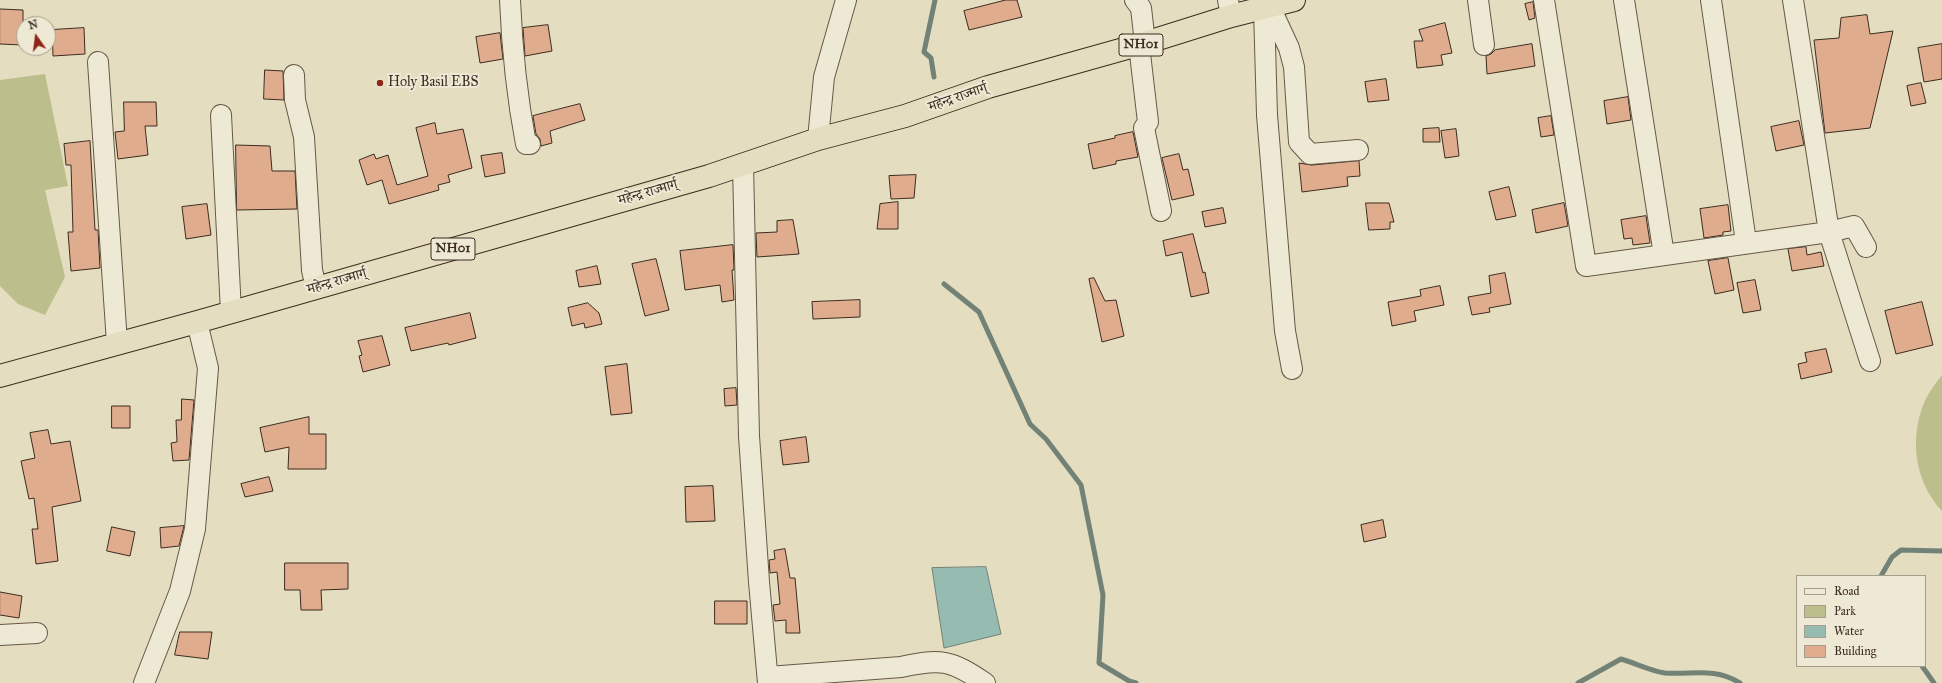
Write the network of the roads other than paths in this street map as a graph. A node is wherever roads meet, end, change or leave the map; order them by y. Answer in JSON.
{"nodes":[{"id":1,"x":510,"y":0,"type":"edge"},
{"id":2,"x":846,"y":0,"type":"edge"},
{"id":3,"x":1135,"y":0,"type":"edge"},
{"id":4,"x":1478,"y":0,"type":"edge"},
{"id":5,"x":1544,"y":0,"type":"edge"},
{"id":6,"x":1624,"y":0,"type":"edge"},
{"id":7,"x":1711,"y":0,"type":"edge"},
{"id":8,"x":1793,"y":0,"type":"edge"},
{"id":9,"x":1276,"y":4,"type":"edge"},
{"id":10,"x":1230,"y":8,"type":"edge"},
{"id":11,"x":1142,"y":44,"type":"junction"},
{"id":12,"x":1484,"y":44,"type":"dead end"},
{"id":13,"x":98,"y":62,"type":"dead end"},
{"id":14,"x":294,"y":76,"type":"dead end"},
{"id":15,"x":221,"y":116,"type":"dead end"},
{"id":16,"x":818,"y":139,"type":"junction"},
{"id":17,"x":530,"y":144,"type":"dead end"},
{"id":18,"x":1358,"y":150,"type":"dead end"},
{"id":19,"x":744,"y":164,"type":"junction"},
{"id":20,"x":1161,"y":211,"type":"dead end"},
{"id":21,"x":1829,"y":232,"type":"junction"},
{"id":22,"x":1746,"y":242,"type":"junction"},
{"id":23,"x":1866,"y":247,"type":"dead end"},
{"id":24,"x":1664,"y":255,"type":"junction"},
{"id":25,"x":316,"y":288,"type":"junction"},
{"id":26,"x":231,"y":312,"type":"junction"},
{"id":27,"x":197,"y":322,"type":"junction"},
{"id":28,"x":117,"y":343,"type":"junction"},
{"id":29,"x":1870,"y":361,"type":"dead end"},
{"id":30,"x":1292,"y":369,"type":"dead end"},
{"id":31,"x":0,"y":376,"type":"edge"},
{"id":32,"x":37,"y":633,"type":"dead end"},
{"id":33,"x":0,"y":635,"type":"edge"},
{"id":34,"x":768,"y":680,"type":"edge"},
{"id":35,"x":144,"y":683,"type":"edge"},
{"id":36,"x":985,"y":683,"type":"edge"}],
"edges":[{"from":1,"to":17,"type":"street"},
{"from":2,"to":16,"type":"street"},
{"from":3,"to":11,"type":"street"},
{"from":4,"to":12,"type":"street"},
{"from":5,"to":24,"type":"street"},
{"from":6,"to":24,"type":"street"},
{"from":7,"to":22,"type":"street"},
{"from":8,"to":21,"type":"street"},
{"from":9,"to":10,"type":"highway","name":"महेन्द्र राज्मार्ग्","number":"NH01"},
{"from":9,"to":18,"type":"street"},
{"from":9,"to":30,"type":"street"},
{"from":10,"to":11,"type":"highway","name":"महेन्द्र राज्मार्ग्","number":"NH01"},
{"from":11,"to":16,"type":"highway","name":"महेन्द्र राज्मार्ग्","number":"NH01"},
{"from":11,"to":20,"type":"street"},
{"from":13,"to":28,"type":"street"},
{"from":14,"to":25,"type":"street"},
{"from":15,"to":26,"type":"street"},
{"from":16,"to":19,"type":"highway","name":"महेन्द्र राज्मार्ग्","number":"NH01"},
{"from":19,"to":25,"type":"highway","name":"महेन्द्र राज्मार्ग्","number":"NH01"},
{"from":19,"to":34,"type":"street"},
{"from":21,"to":22,"type":"street"},
{"from":21,"to":23,"type":"street"},
{"from":21,"to":29,"type":"street"},
{"from":22,"to":24,"type":"street"},
{"from":25,"to":26,"type":"highway","name":"महेन्द्र राज्मार्ग्","number":"NH01"},
{"from":26,"to":27,"type":"highway","name":"महेन्द्र राज्मार्ग्","number":"NH01"},
{"from":27,"to":28,"type":"highway","name":"महेन्द्र राज्मार्ग्","number":"NH01"},
{"from":27,"to":35,"type":"street"},
{"from":28,"to":31,"type":"highway","name":"महेन्द्र राज्मार्ग्","number":"NH01"},
{"from":32,"to":33,"type":"street"},
{"from":34,"to":36,"type":"street"}]}
